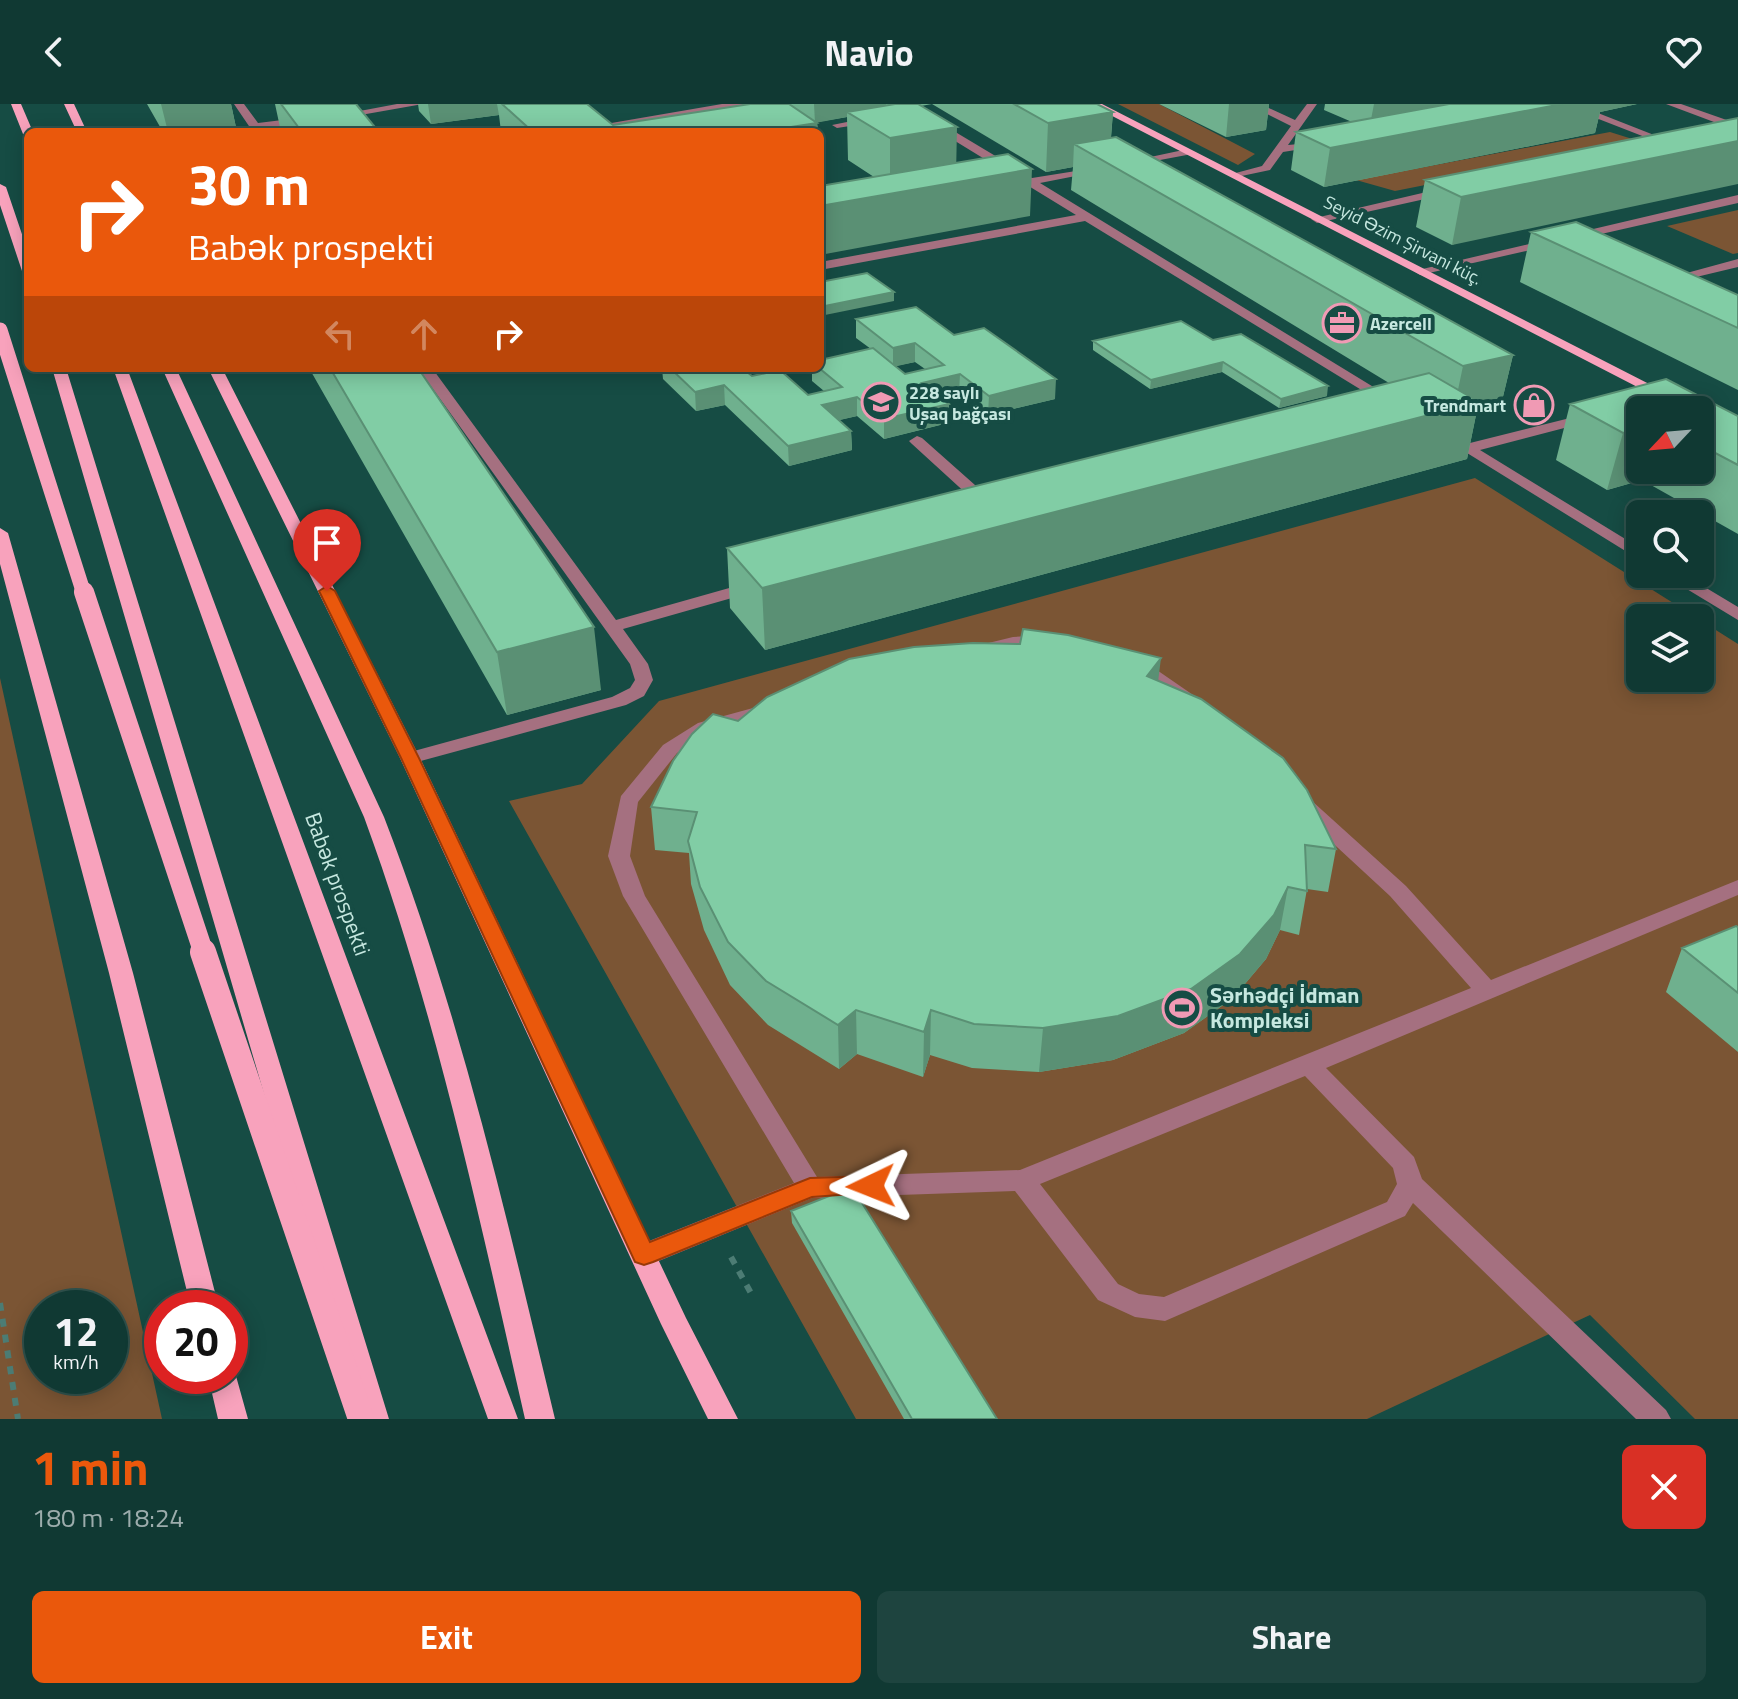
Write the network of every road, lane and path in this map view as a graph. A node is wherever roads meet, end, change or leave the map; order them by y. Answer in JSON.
{"nodes":[{"id":1,"x":16,"y":104,"type":"edge"},
{"id":2,"x":239,"y":104,"type":"edge"},
{"id":3,"x":418,"y":104,"type":"edge"},
{"id":4,"x":742,"y":104,"type":"edge"},
{"id":5,"x":1094,"y":104,"type":"edge"},
{"id":6,"x":1252,"y":104,"type":"edge"},
{"id":7,"x":1312,"y":104,"type":"edge"},
{"id":8,"x":1565,"y":104,"type":"edge"},
{"id":9,"x":1671,"y":104,"type":"edge"},
{"id":10,"x":69,"y":105,"type":"edge"},
{"id":11,"x":1578,"y":109,"type":"junction"},
{"id":12,"x":1549,"y":114,"type":"dead end"},
{"id":13,"x":921,"y":116,"type":"edge"},
{"id":14,"x":890,"y":117,"type":"edge"},
{"id":15,"x":837,"y":125,"type":"dead end"},
{"id":16,"x":1297,"y":125,"type":"junction"},
{"id":17,"x":26,"y":128,"type":"edge"},
{"id":18,"x":80,"y":128,"type":"edge"},
{"id":19,"x":256,"y":128,"type":"edge"},
{"id":20,"x":274,"y":128,"type":"edge"},
{"id":21,"x":604,"y":128,"type":"edge"},
{"id":22,"x":1738,"y":130,"type":"edge"},
{"id":23,"x":1712,"y":136,"type":"edge"},
{"id":24,"x":1685,"y":142,"type":"edge"},
{"id":25,"x":1333,"y":143,"type":"edge"},
{"id":26,"x":1672,"y":144,"type":"junction"},
{"id":27,"x":1281,"y":149,"type":"junction"},
{"id":28,"x":1641,"y":151,"type":"edge"},
{"id":29,"x":1188,"y":152,"type":"junction"},
{"id":30,"x":1110,"y":157,"type":"edge"},
{"id":31,"x":1123,"y":164,"type":"junction"},
{"id":32,"x":1236,"y":176,"type":"junction"},
{"id":33,"x":1030,"y":182,"type":"junction"},
{"id":34,"x":0,"y":187,"type":"edge"},
{"id":35,"x":1456,"y":190,"type":"edge"},
{"id":36,"x":1738,"y":199,"type":"edge"},
{"id":37,"x":1086,"y":217,"type":"junction"},
{"id":38,"x":1317,"y":219,"type":"junction"},
{"id":39,"x":1545,"y":242,"type":"junction"},
{"id":40,"x":1572,"y":255,"type":"edge"},
{"id":41,"x":24,"y":259,"type":"edge"},
{"id":42,"x":1738,"y":263,"type":"edge"},
{"id":43,"x":824,"y":265,"type":"edge"},
{"id":44,"x":1420,"y":271,"type":"junction"},
{"id":45,"x":1654,"y":283,"type":"edge"},
{"id":46,"x":0,"y":330,"type":"edge"},
{"id":47,"x":60,"y":372,"type":"edge"},
{"id":48,"x":121,"y":372,"type":"edge"},
{"id":49,"x":171,"y":372,"type":"edge"},
{"id":50,"x":217,"y":372,"type":"edge"},
{"id":51,"x":428,"y":372,"type":"edge"},
{"id":52,"x":1666,"y":396,"type":"edge"},
{"id":53,"x":1606,"y":413,"type":"edge"},
{"id":54,"x":1373,"y":417,"type":"edge"},
{"id":55,"x":1429,"y":425,"type":"edge"},
{"id":56,"x":917,"y":441,"type":"dead end"},
{"id":57,"x":1468,"y":448,"type":"junction"},
{"id":58,"x":984,"y":518,"type":"edge"},
{"id":59,"x":0,"y":533,"type":"edge"},
{"id":60,"x":1626,"y":546,"type":"edge"},
{"id":61,"x":776,"y":579,"type":"edge"},
{"id":62,"x":1694,"y":588,"type":"edge"},
{"id":63,"x":1738,"y":615,"type":"edge"},
{"id":64,"x":612,"y":627,"type":"junction"},
{"id":65,"x":1067,"y":639,"type":"edge"},
{"id":66,"x":1118,"y":654,"type":"edge"},
{"id":67,"x":952,"y":659,"type":"edge"},
{"id":68,"x":798,"y":701,"type":"edge"},
{"id":69,"x":1204,"y":714,"type":"edge"},
{"id":70,"x":410,"y":758,"type":"junction"},
{"id":71,"x":1284,"y":787,"type":"edge"},
{"id":72,"x":1738,"y":887,"type":"edge"},
{"id":73,"x":1708,"y":899,"type":"junction"},
{"id":74,"x":1738,"y":905,"type":"edge"},
{"id":75,"x":1487,"y":991,"type":"junction"},
{"id":76,"x":1309,"y":1065,"type":"junction"},
{"id":77,"x":1022,"y":1180,"type":"junction"},
{"id":78,"x":1410,"y":1184,"type":"junction"},
{"id":79,"x":810,"y":1188,"type":"junction"},
{"id":80,"x":714,"y":1227,"type":"junction"},
{"id":81,"x":644,"y":1255,"type":"junction"},
{"id":82,"x":200,"y":1290,"type":"edge"},
{"id":83,"x":752,"y":1295,"type":"dead end"},
{"id":84,"x":0,"y":1303,"type":"edge"},
{"id":85,"x":675,"y":1324,"type":"junction"},
{"id":86,"x":227,"y":1394,"type":"edge"},
{"id":87,"x":18,"y":1419,"type":"edge"},
{"id":88,"x":233,"y":1419,"type":"edge"},
{"id":89,"x":361,"y":1419,"type":"edge"},
{"id":90,"x":374,"y":1419,"type":"edge"},
{"id":91,"x":503,"y":1419,"type":"edge"},
{"id":92,"x":540,"y":1419,"type":"edge"},
{"id":93,"x":710,"y":1419,"type":"edge"},
{"id":94,"x":723,"y":1419,"type":"edge"},
{"id":95,"x":1656,"y":1419,"type":"edge"}],
"edges":[{"from":1,"to":17,"type":"main road"},
{"from":2,"to":19,"type":"street"},
{"from":3,"to":20,"type":"street"},
{"from":4,"to":21,"type":"street"},
{"from":5,"to":29,"type":"main road","name":"Seyid Əzim Şirvani küç."},
{"from":6,"to":16,"type":"street"},
{"from":7,"to":16,"type":"street"},
{"from":8,"to":11,"type":"street"},
{"from":9,"to":22,"type":"street"},
{"from":10,"to":18,"type":"main road"},
{"from":11,"to":12,"type":"street"},
{"from":11,"to":26,"type":"street"},
{"from":13,"to":33,"type":"street"},
{"from":14,"to":15,"type":"street"},
{"from":16,"to":27,"type":"street"},
{"from":22,"to":23,"type":"street"},
{"from":24,"to":26,"type":"street"},
{"from":25,"to":27,"type":"street"},
{"from":26,"to":28,"type":"street"},
{"from":27,"to":32,"type":"street"},
{"from":29,"to":31,"type":"street"},
{"from":29,"to":32,"type":"main road","name":"Seyid Əzim Şirvani küç."},
{"from":30,"to":31,"type":"street"},
{"from":31,"to":33,"type":"street"},
{"from":32,"to":38,"type":"main road","name":"Seyid Əzim Şirvani küç."},
{"from":33,"to":37,"type":"street"},
{"from":34,"to":41,"type":"main road"},
{"from":35,"to":38,"type":"street"},
{"from":36,"to":39,"type":"street"},
{"from":37,"to":43,"type":"street"},
{"from":37,"to":54,"type":"street"},
{"from":38,"to":44,"type":"main road","name":"Seyid Əzim Şirvani küç."},
{"from":39,"to":40,"type":"street"},
{"from":39,"to":44,"type":"street"},
{"from":42,"to":45,"type":"street"},
{"from":44,"to":52,"type":"main road","name":"Seyid Əzim Şirvani küç."},
{"from":46,"to":89,"type":"main road","bridge":true},
{"from":47,"to":90,"type":"main road"},
{"from":48,"to":91,"type":"main road","name":"Babək prospekti"},
{"from":49,"to":92,"type":"main road"},
{"from":50,"to":70,"type":"main road"},
{"from":51,"to":64,"type":"street"},
{"from":53,"to":57,"type":"street"},
{"from":55,"to":57,"type":"street"},
{"from":56,"to":58,"type":"street"},
{"from":57,"to":60,"type":"street"},
{"from":59,"to":82,"type":"main road"},
{"from":61,"to":64,"type":"street"},
{"from":62,"to":63,"type":"street"},
{"from":64,"to":70,"type":"street"},
{"from":65,"to":67,"type":"street"},
{"from":66,"to":69,"type":"street"},
{"from":68,"to":79,"type":"street"},
{"from":70,"to":81,"type":"main road"},
{"from":71,"to":75,"type":"street"},
{"from":72,"to":73,"type":"street"},
{"from":73,"to":74,"type":"street"},
{"from":73,"to":75,"type":"street"},
{"from":75,"to":76,"type":"street"},
{"from":76,"to":77,"type":"street"},
{"from":76,"to":78,"type":"street"},
{"from":77,"to":78,"type":"street"},
{"from":77,"to":79,"type":"street"},
{"from":78,"to":95,"type":"street"},
{"from":79,"to":80,"type":"street"},
{"from":80,"to":81,"type":"street"},
{"from":80,"to":83,"type":"path"},
{"from":81,"to":85,"type":"main road"},
{"from":84,"to":87,"type":"path"},
{"from":85,"to":93,"type":"main road"},
{"from":85,"to":94,"type":"main road"},
{"from":86,"to":88,"type":"main road"}]}
